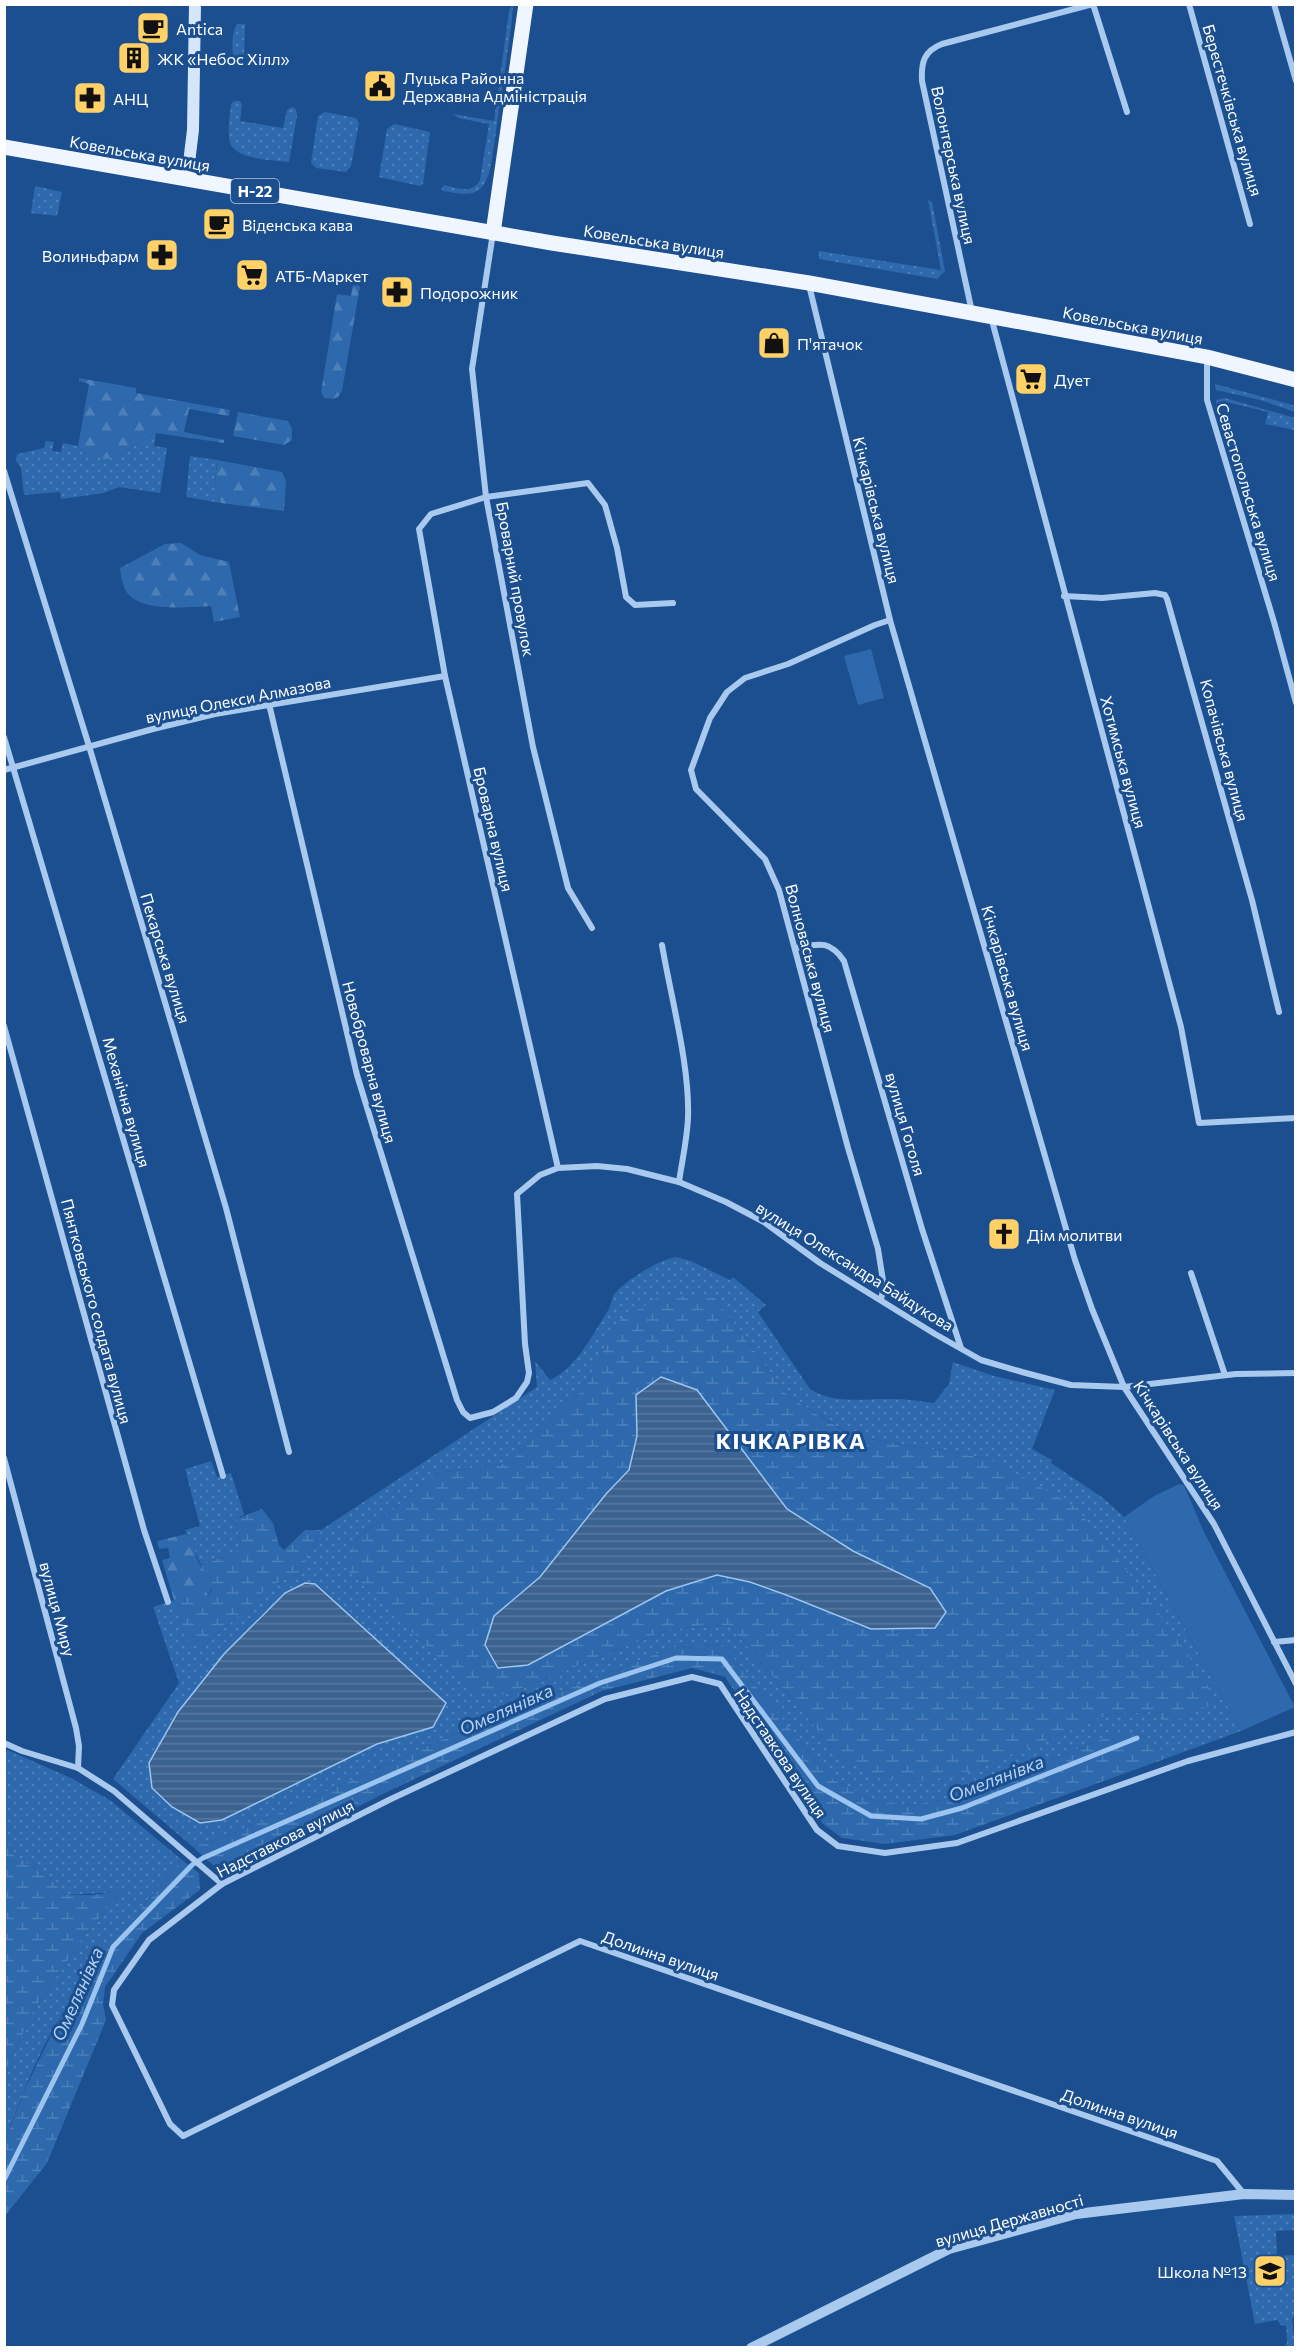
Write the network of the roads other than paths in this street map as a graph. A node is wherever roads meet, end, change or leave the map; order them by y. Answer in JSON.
{"nodes":[{"id":1,"x":195,"y":4,"type":"edge"},
{"id":2,"x":526,"y":4,"type":"edge"},
{"id":3,"x":1189,"y":4,"type":"edge"},
{"id":4,"x":1274,"y":4,"type":"edge"},
{"id":5,"x":1089,"y":5,"type":"edge"},
{"id":6,"x":1296,"y":81,"type":"edge"},
{"id":7,"x":1128,"y":112,"type":"dead end"},
{"id":8,"x":4,"y":147,"type":"edge"},
{"id":9,"x":187,"y":179,"type":"junction"},
{"id":10,"x":1250,"y":224,"type":"dead end"},
{"id":11,"x":493,"y":233,"type":"junction"},
{"id":12,"x":809,"y":283,"type":"junction"},
{"id":13,"x":972,"y":313,"type":"junction"},
{"id":14,"x":991,"y":316,"type":"junction"},
{"id":15,"x":1207,"y":357,"type":"junction"},
{"id":16,"x":1296,"y":380,"type":"edge"},
{"id":17,"x":6,"y":473,"type":"edge"},
{"id":18,"x":486,"y":497,"type":"junction"},
{"id":19,"x":1064,"y":596,"type":"junction"},
{"id":20,"x":673,"y":603,"type":"dead end"},
{"id":21,"x":890,"y":620,"type":"junction"},
{"id":22,"x":446,"y":676,"type":"junction"},
{"id":23,"x":1296,"y":703,"type":"edge"},
{"id":24,"x":269,"y":704,"type":"junction"},
{"id":25,"x":4,"y":736,"type":"edge"},
{"id":26,"x":89,"y":747,"type":"junction"},
{"id":27,"x":14,"y":768,"type":"junction"},
{"id":28,"x":4,"y":770,"type":"edge"},
{"id":29,"x":592,"y":928,"type":"dead end"},
{"id":30,"x":662,"y":945,"type":"dead end"},
{"id":31,"x":795,"y":948,"type":"junction"},
{"id":32,"x":1279,"y":1012,"type":"dead end"},
{"id":33,"x":4,"y":1026,"type":"edge"},
{"id":34,"x":1296,"y":1118,"type":"edge"},
{"id":35,"x":558,"y":1168,"type":"junction"},
{"id":36,"x":679,"y":1182,"type":"junction"},
{"id":37,"x":1191,"y":1273,"type":"dead end"},
{"id":38,"x":881,"y":1299,"type":"junction"},
{"id":39,"x":961,"y":1348,"type":"junction"},
{"id":40,"x":1296,"y":1373,"type":"edge"},
{"id":41,"x":1225,"y":1375,"type":"junction"},
{"id":42,"x":1124,"y":1387,"type":"junction"},
{"id":43,"x":289,"y":1452,"type":"dead end"},
{"id":44,"x":4,"y":1458,"type":"edge"},
{"id":45,"x":223,"y":1476,"type":"dead end"},
{"id":46,"x":168,"y":1602,"type":"dead end"},
{"id":47,"x":1296,"y":1640,"type":"edge"},
{"id":48,"x":1274,"y":1642,"type":"junction"},
{"id":49,"x":1296,"y":1684,"type":"edge"},
{"id":50,"x":1296,"y":1732,"type":"edge"},
{"id":51,"x":4,"y":1743,"type":"edge"},
{"id":52,"x":78,"y":1768,"type":"junction"},
{"id":53,"x":222,"y":1884,"type":"junction"},
{"id":54,"x":112,"y":2006,"type":"joint"},
{"id":55,"x":1244,"y":2194,"type":"junction"},
{"id":56,"x":1296,"y":2195,"type":"edge"},
{"id":57,"x":751,"y":2348,"type":"edge"}],
"edges":[{"from":1,"to":9,"type":"main road"},
{"from":2,"to":11,"type":"main road"},
{"from":3,"to":10,"type":"street","name":"Берестечківська вулиця"},
{"from":4,"to":6,"type":"street"},
{"from":5,"to":7,"type":"street"},
{"from":5,"to":13,"type":"street","name":"Волонтерська вулиця"},
{"from":8,"to":9,"type":"main road","name":"Ковельська вулиця","number":"Н-22"},
{"from":9,"to":11,"type":"main road","name":"Ковельська вулиця","number":"Н-22"},
{"from":11,"to":12,"type":"main road","name":"Ковельська вулиця"},
{"from":11,"to":18,"type":"street"},
{"from":12,"to":13,"type":"main road","name":"Ковельська вулиця"},
{"from":12,"to":21,"type":"street","name":"Кічкарівська вулиця"},
{"from":13,"to":14,"type":"main road","name":"Ковельська вулиця"},
{"from":14,"to":15,"type":"main road","name":"Ковельська вулиця"},
{"from":14,"to":19,"type":"street","name":"Хотимська вулиця"},
{"from":15,"to":16,"type":"main road","name":"Ковельська вулиця"},
{"from":15,"to":23,"type":"street","name":"Севастопольська вулиця"},
{"from":17,"to":26,"type":"street","name":"Пекарська вулиця"},
{"from":18,"to":20,"type":"street","name":"Броварний провулок"},
{"from":18,"to":22,"type":"street","name":"Броварна вулиця"},
{"from":18,"to":29,"type":"street","name":"Броварний провулок"},
{"from":19,"to":32,"type":"street","name":"Копачівська вулиця"},
{"from":19,"to":34,"type":"street","name":"Хотимська вулиця"},
{"from":21,"to":31,"type":"street","name":"Волноваська вулиця"},
{"from":21,"to":42,"type":"street","name":"Кічкарівська вулиця"},
{"from":22,"to":24,"type":"street","name":"вулиця Олекси Алмазова"},
{"from":22,"to":35,"type":"street","name":"Броварна вулиця"},
{"from":24,"to":26,"type":"street","name":"вулиця Олекси Алмазова"},
{"from":24,"to":35,"type":"street","name":"Новоброварна вулиця"},
{"from":25,"to":27,"type":"street","name":"Механічна вулиця"},
{"from":26,"to":27,"type":"street","name":"вулиця Олекси Алмазова"},
{"from":26,"to":43,"type":"street","name":"Пекарська вулиця"},
{"from":27,"to":28,"type":"street","name":"вулиця Олекси Алмазова"},
{"from":27,"to":45,"type":"street","name":"Механічна вулиця"},
{"from":30,"to":36,"type":"street"},
{"from":31,"to":38,"type":"street","name":"Волноваська вулиця"},
{"from":31,"to":39,"type":"street","name":"вулиця Гоголя"},
{"from":33,"to":46,"type":"street","name":"Пянтковського солдата вулиця"},
{"from":35,"to":36,"type":"street","name":"вулиця Олександра Байдукова"},
{"from":36,"to":38,"type":"street","name":"вулиця Олександра Байдукова"},
{"from":37,"to":41,"type":"street"},
{"from":38,"to":39,"type":"street","name":"вулиця Олександра Байдукова"},
{"from":39,"to":42,"type":"street","name":"вулиця Олександра Байдукова"},
{"from":40,"to":41,"type":"street"},
{"from":41,"to":42,"type":"street"},
{"from":42,"to":48,"type":"street","name":"Кічкарівська вулиця"},
{"from":44,"to":52,"type":"street","name":"вулиця Миру"},
{"from":47,"to":48,"type":"street"},
{"from":48,"to":49,"type":"street","name":"Кічкарівська вулиця"},
{"from":50,"to":53,"type":"street","name":"Надставкова вулиця"},
{"from":51,"to":52,"type":"street"},
{"from":52,"to":53,"type":"street"},
{"from":53,"to":54,"type":"street","name":"Надставкова вулиця"},
{"from":54,"to":55,"type":"street","name":"Долинна вулиця"},
{"from":55,"to":56,"type":"street","name":"вулиця Державності"},
{"from":55,"to":57,"type":"street","name":"вулиця Державності"}]}
